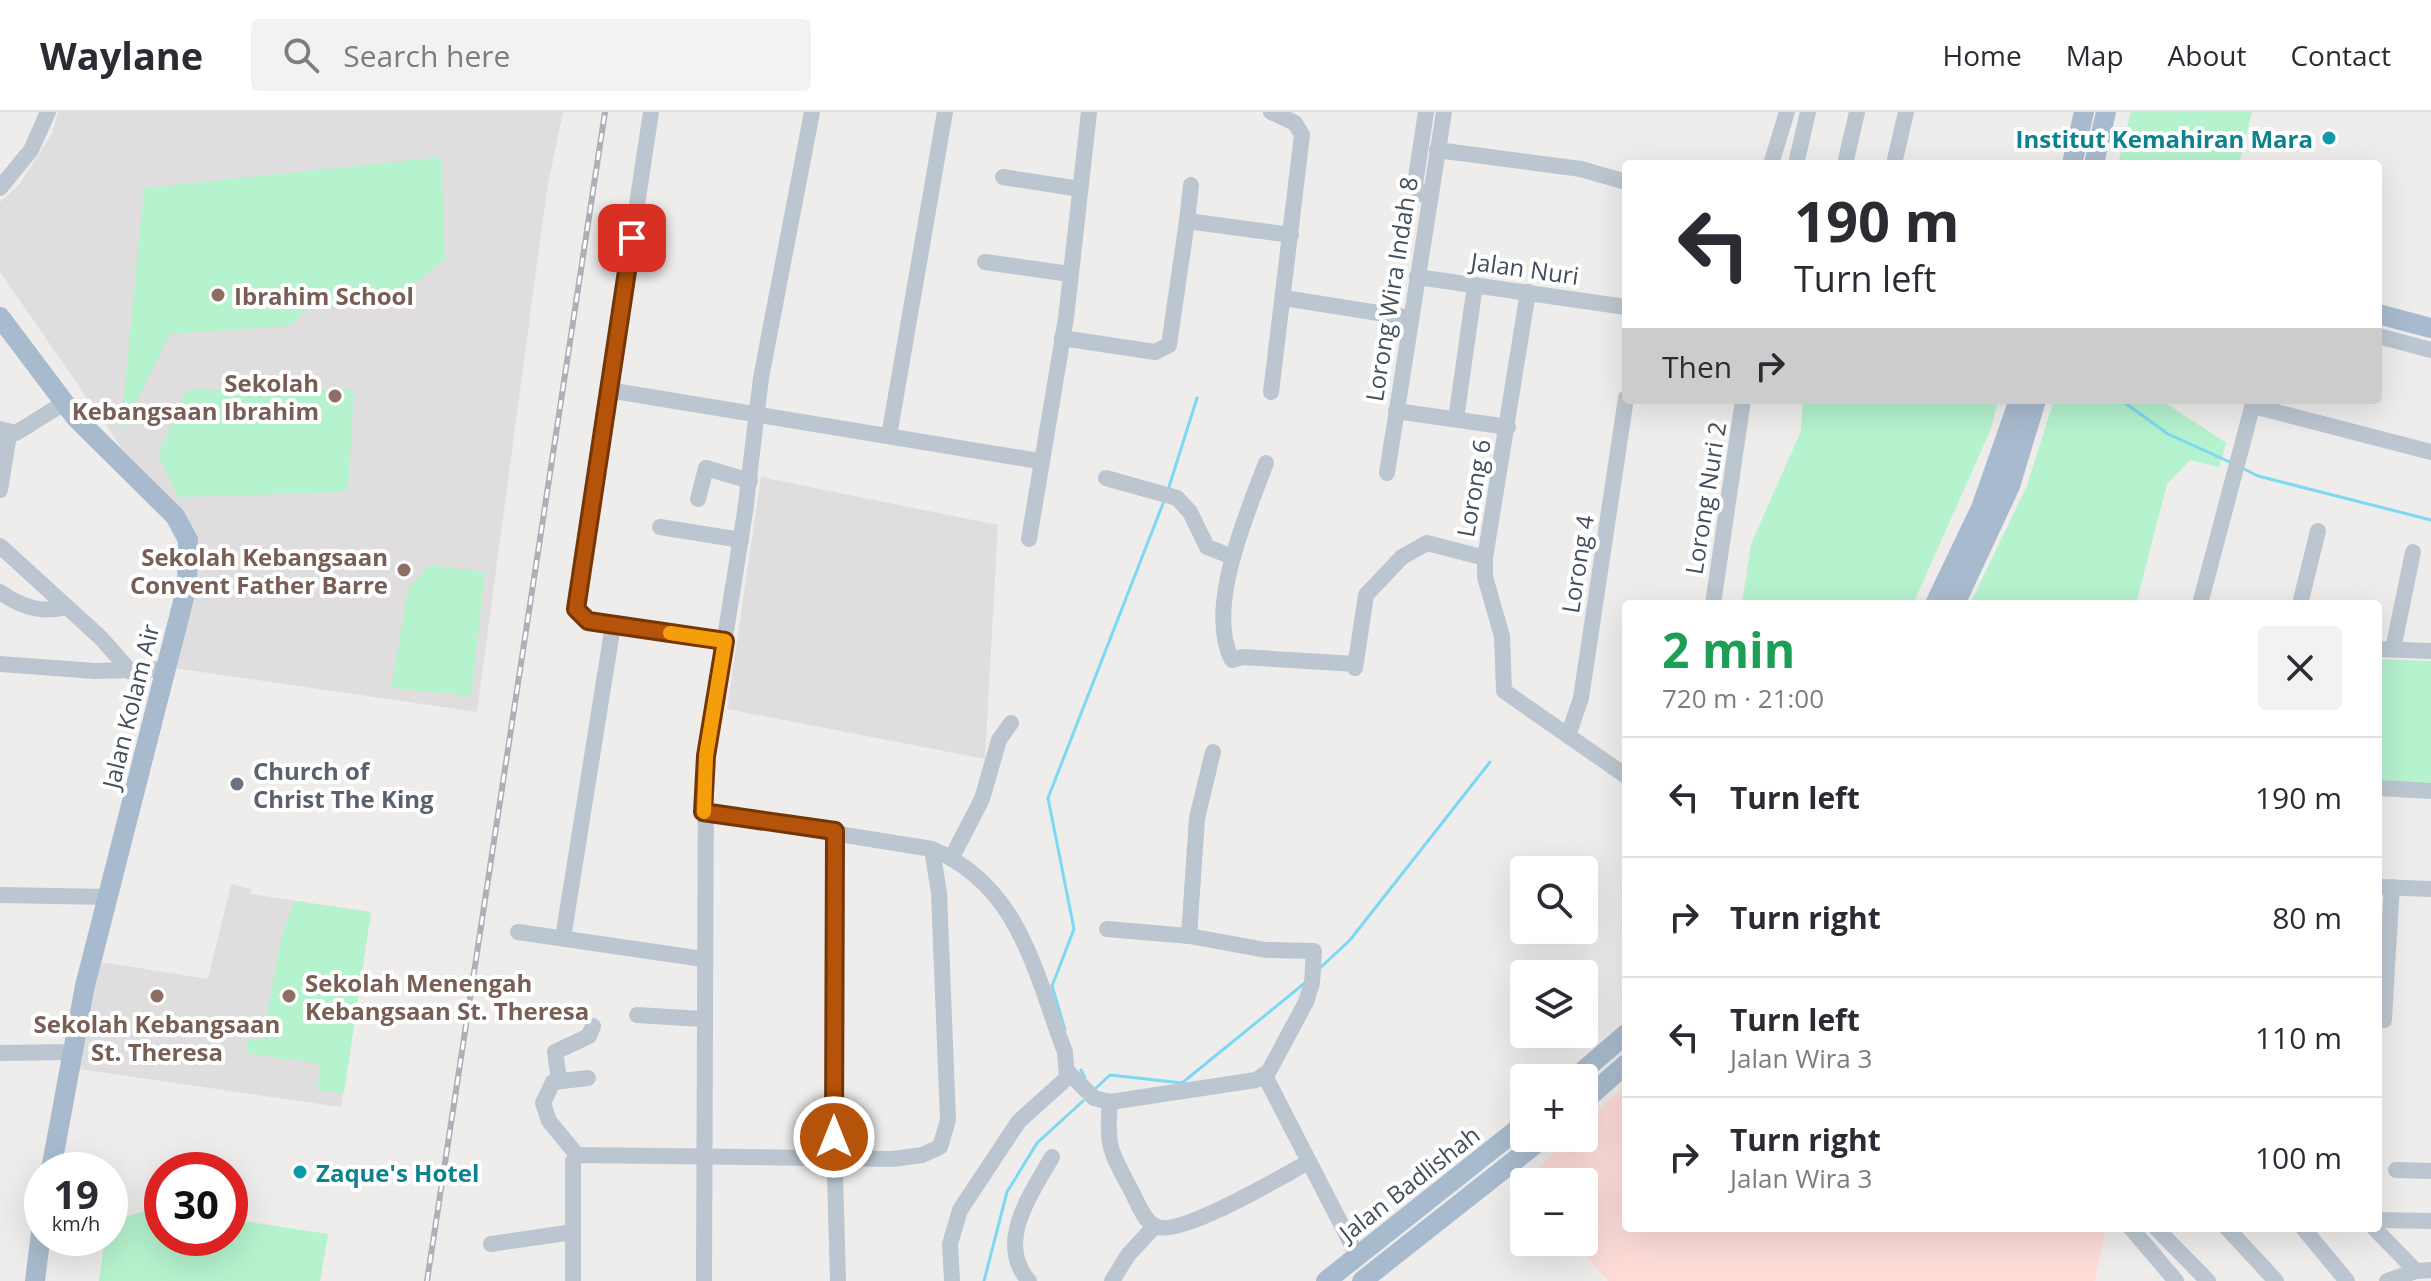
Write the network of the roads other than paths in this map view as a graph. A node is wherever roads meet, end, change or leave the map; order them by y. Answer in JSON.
{"nodes":[{"id":1,"x":48,"y":112,"type":"edge"},
{"id":2,"x":651,"y":112,"type":"edge"},
{"id":3,"x":812,"y":112,"type":"edge"},
{"id":4,"x":945,"y":112,"type":"edge"},
{"id":5,"x":1089,"y":112,"type":"edge"},
{"id":6,"x":1271,"y":112,"type":"edge"},
{"id":7,"x":1426,"y":112,"type":"edge"},
{"id":8,"x":1444,"y":112,"type":"edge"},
{"id":9,"x":1787,"y":112,"type":"edge"},
{"id":10,"x":1808,"y":112,"type":"edge"},
{"id":11,"x":1857,"y":112,"type":"edge"},
{"id":12,"x":1906,"y":112,"type":"edge"},
{"id":13,"x":2084,"y":112,"type":"edge"},
{"id":14,"x":2106,"y":112,"type":"edge"},
{"id":15,"x":1437,"y":150,"type":"junction"},
{"id":16,"x":1778,"y":160,"type":"edge"},
{"id":17,"x":1797,"y":160,"type":"edge"},
{"id":18,"x":1846,"y":160,"type":"edge"},
{"id":19,"x":1895,"y":160,"type":"edge"},
{"id":20,"x":2073,"y":160,"type":"edge"},
{"id":21,"x":2095,"y":160,"type":"edge"},
{"id":22,"x":1003,"y":177,"type":"dead end"},
{"id":23,"x":1622,"y":181,"type":"edge"},
{"id":24,"x":1191,"y":185,"type":"dead end"},
{"id":25,"x":1,"y":186,"type":"edge"},
{"id":26,"x":1080,"y":189,"type":"junction"},
{"id":27,"x":1430,"y":196,"type":"junction"},
{"id":28,"x":1187,"y":221,"type":"junction"},
{"id":29,"x":1291,"y":235,"type":"junction"},
{"id":30,"x":985,"y":262,"type":"dead end"},
{"id":31,"x":1070,"y":274,"type":"junction"},
{"id":32,"x":1417,"y":277,"type":"junction"},
{"id":33,"x":1475,"y":285,"type":"junction"},
{"id":34,"x":1528,"y":292,"type":"junction"},
{"id":35,"x":1284,"y":298,"type":"junction"},
{"id":36,"x":1622,"y":306,"type":"edge"},
{"id":37,"x":2382,"y":315,"type":"edge"},
{"id":38,"x":0,"y":317,"type":"edge"},
{"id":39,"x":1410,"y":318,"type":"junction"},
{"id":40,"x":2431,"y":328,"type":"edge"},
{"id":41,"x":2382,"y":337,"type":"edge"},
{"id":42,"x":1062,"y":338,"type":"junction"},
{"id":43,"x":2431,"y":350,"type":"edge"},
{"id":44,"x":608,"y":390,"type":"junction"},
{"id":45,"x":1271,"y":392,"type":"dead end"},
{"id":46,"x":64,"y":403,"type":"junction"},
{"id":47,"x":1625,"y":404,"type":"edge"},
{"id":48,"x":1742,"y":404,"type":"edge"},
{"id":49,"x":2018,"y":404,"type":"edge"},
{"id":50,"x":2035,"y":404,"type":"edge"},
{"id":51,"x":2254,"y":404,"type":"edge"},
{"id":52,"x":2258,"y":404,"type":"edge"},
{"id":53,"x":1396,"y":411,"type":"junction"},
{"id":54,"x":756,"y":415,"type":"junction"},
{"id":55,"x":1456,"y":419,"type":"junction"},
{"id":56,"x":1508,"y":427,"type":"junction"},
{"id":57,"x":5,"y":431,"type":"edge"},
{"id":58,"x":889,"y":436,"type":"junction"},
{"id":59,"x":2431,"y":452,"type":"edge"},
{"id":60,"x":1039,"y":461,"type":"junction"},
{"id":61,"x":1266,"y":463,"type":"dead end"},
{"id":62,"x":1387,"y":473,"type":"dead end"},
{"id":63,"x":1106,"y":478,"type":"dead end"},
{"id":64,"x":750,"y":481,"type":"junction"},
{"id":65,"x":0,"y":490,"type":"edge"},
{"id":66,"x":698,"y":499,"type":"dead end"},
{"id":67,"x":660,"y":527,"type":"dead end"},
{"id":68,"x":2318,"y":531,"type":"dead end"},
{"id":69,"x":1029,"y":539,"type":"dead end"},
{"id":70,"x":741,"y":540,"type":"junction"},
{"id":71,"x":0,"y":546,"type":"edge"},
{"id":72,"x":2413,"y":552,"type":"dead end"},
{"id":73,"x":1233,"y":557,"type":"junction"},
{"id":74,"x":1485,"y":558,"type":"junction"},
{"id":75,"x":1966,"y":561,"type":"junction"},
{"id":76,"x":0,"y":592,"type":"edge"},
{"id":77,"x":1714,"y":600,"type":"edge"},
{"id":78,"x":1938,"y":600,"type":"edge"},
{"id":79,"x":1956,"y":600,"type":"edge"},
{"id":80,"x":2201,"y":600,"type":"edge"},
{"id":81,"x":2301,"y":600,"type":"edge"},
{"id":82,"x":65,"y":607,"type":"junction"},
{"id":83,"x":613,"y":625,"type":"junction"},
{"id":84,"x":725,"y":641,"type":"junction"},
{"id":85,"x":2385,"y":649,"type":"edge"},
{"id":86,"x":2431,"y":651,"type":"edge"},
{"id":87,"x":0,"y":664,"type":"edge"},
{"id":88,"x":137,"y":672,"type":"junction"},
{"id":89,"x":165,"y":676,"type":"junction"},
{"id":90,"x":1011,"y":723,"type":"dead end"},
{"id":91,"x":1568,"y":736,"type":"junction"},
{"id":92,"x":1213,"y":752,"type":"dead end"},
{"id":93,"x":1622,"y":773,"type":"edge"},
{"id":94,"x":2382,"y":788,"type":"edge"},
{"id":95,"x":2431,"y":791,"type":"edge"},
{"id":96,"x":703,"y":812,"type":"junction"},
{"id":97,"x":835,"y":831,"type":"junction"},
{"id":98,"x":932,"y":849,"type":"junction"},
{"id":99,"x":952,"y":857,"type":"junction"},
{"id":100,"x":2385,"y":887,"type":"edge"},
{"id":101,"x":2431,"y":889,"type":"edge"},
{"id":102,"x":0,"y":895,"type":"edge"},
{"id":103,"x":108,"y":897,"type":"junction"},
{"id":104,"x":1107,"y":929,"type":"dead end"},
{"id":105,"x":518,"y":932,"type":"dead end"},
{"id":106,"x":1189,"y":936,"type":"junction"},
{"id":107,"x":563,"y":938,"type":"junction"},
{"id":108,"x":703,"y":959,"type":"junction"},
{"id":109,"x":2382,"y":983,"type":"edge"},
{"id":110,"x":637,"y":1015,"type":"dead end"},
{"id":111,"x":703,"y":1019,"type":"junction"},
{"id":112,"x":2384,"y":1020,"type":"dead end"},
{"id":113,"x":593,"y":1026,"type":"dead end"},
{"id":114,"x":1622,"y":1037,"type":"edge"},
{"id":115,"x":71,"y":1052,"type":"junction"},
{"id":116,"x":0,"y":1053,"type":"edge"},
{"id":117,"x":1591,"y":1064,"type":"edge"},
{"id":118,"x":1622,"y":1068,"type":"edge"},
{"id":119,"x":1069,"y":1073,"type":"junction"},
{"id":120,"x":1265,"y":1076,"type":"junction"},
{"id":121,"x":588,"y":1078,"type":"dead end"},
{"id":122,"x":559,"y":1080,"type":"junction"},
{"id":123,"x":1598,"y":1089,"type":"edge"},
{"id":124,"x":1110,"y":1102,"type":"junction"},
{"id":125,"x":1510,"y":1135,"type":"edge"},
{"id":126,"x":54,"y":1152,"type":"edge"},
{"id":127,"x":1526,"y":1152,"type":"edge"},
{"id":128,"x":577,"y":1155,"type":"junction"},
{"id":129,"x":703,"y":1157,"type":"junction"},
{"id":130,"x":1052,"y":1157,"type":"dead end"},
{"id":131,"x":836,"y":1158,"type":"junction"},
{"id":132,"x":1307,"y":1163,"type":"junction"},
{"id":133,"x":2396,"y":1170,"type":"dead end"},
{"id":134,"x":2431,"y":1171,"type":"edge"},
{"id":135,"x":2382,"y":1220,"type":"edge"},
{"id":136,"x":2431,"y":1221,"type":"edge"},
{"id":137,"x":1155,"y":1226,"type":"junction"},
{"id":138,"x":573,"y":1232,"type":"junction"},
{"id":139,"x":2134,"y":1232,"type":"edge"},
{"id":140,"x":2160,"y":1232,"type":"edge"},
{"id":141,"x":2231,"y":1232,"type":"edge"},
{"id":142,"x":2306,"y":1232,"type":"edge"},
{"id":143,"x":2379,"y":1232,"type":"edge"},
{"id":144,"x":491,"y":1244,"type":"dead end"},
{"id":145,"x":1404,"y":1250,"type":"junction"},
{"id":146,"x":37,"y":1256,"type":"edge"},
{"id":147,"x":1358,"y":1257,"type":"junction"},
{"id":148,"x":2423,"y":1271,"type":"edge"},
{"id":149,"x":34,"y":1276,"type":"edge"},
{"id":150,"x":573,"y":1281,"type":"edge"},
{"id":151,"x":704,"y":1281,"type":"edge"},
{"id":152,"x":838,"y":1281,"type":"edge"},
{"id":153,"x":952,"y":1281,"type":"edge"},
{"id":154,"x":1029,"y":1281,"type":"edge"},
{"id":155,"x":1112,"y":1281,"type":"edge"},
{"id":156,"x":1326,"y":1281,"type":"edge"},
{"id":157,"x":1362,"y":1281,"type":"edge"},
{"id":158,"x":1374,"y":1281,"type":"edge"},
{"id":159,"x":2176,"y":1281,"type":"edge"},
{"id":160,"x":2208,"y":1281,"type":"edge"},
{"id":161,"x":2276,"y":1281,"type":"edge"},
{"id":162,"x":2347,"y":1281,"type":"edge"},
{"id":163,"x":2387,"y":1281,"type":"edge"}],
"edges":[{"from":1,"to":25,"type":"street"},
{"from":2,"to":44,"type":"street"},
{"from":3,"to":54,"type":"street"},
{"from":4,"to":58,"type":"street"},
{"from":5,"to":26,"type":"street"},
{"from":6,"to":29,"type":"street"},
{"from":7,"to":27,"type":"street"},
{"from":8,"to":15,"type":"street","name":"Lorong Wira Indah 8"},
{"from":9,"to":16,"type":"street"},
{"from":10,"to":17,"type":"street"},
{"from":11,"to":18,"type":"street"},
{"from":12,"to":19,"type":"street"},
{"from":13,"to":20,"type":"main road"},
{"from":14,"to":21,"type":"main road"},
{"from":15,"to":23,"type":"street"},
{"from":15,"to":27,"type":"street","name":"Lorong Wira Indah 8"},
{"from":22,"to":26,"type":"street"},
{"from":24,"to":28,"type":"street"},
{"from":26,"to":31,"type":"street"},
{"from":27,"to":32,"type":"street","name":"Lorong Wira Indah 8"},
{"from":28,"to":29,"type":"street"},
{"from":28,"to":42,"type":"street"},
{"from":29,"to":35,"type":"street"},
{"from":30,"to":31,"type":"street"},
{"from":31,"to":42,"type":"street"},
{"from":32,"to":33,"type":"street","name":"Jalan Nuri"},
{"from":32,"to":39,"type":"street","name":"Lorong Wira Indah 8"},
{"from":33,"to":34,"type":"street","name":"Jalan Nuri"},
{"from":33,"to":55,"type":"street"},
{"from":34,"to":36,"type":"street","name":"Jalan Nuri"},
{"from":34,"to":56,"type":"street","name":"Lorong 6"},
{"from":35,"to":39,"type":"street"},
{"from":35,"to":45,"type":"street"},
{"from":37,"to":40,"type":"main road"},
{"from":38,"to":46,"type":"main road","name":"Jalan Kolam Air"},
{"from":39,"to":53,"type":"street","name":"Lorong Wira Indah 8"},
{"from":41,"to":43,"type":"street"},
{"from":42,"to":60,"type":"street"},
{"from":44,"to":54,"type":"street"},
{"from":44,"to":83,"type":"street"},
{"from":46,"to":57,"type":"street"},
{"from":46,"to":89,"type":"main road","name":"Jalan Kolam Air"},
{"from":47,"to":91,"type":"street","name":"Lorong 4"},
{"from":48,"to":77,"type":"street","name":"Lorong Nuri 2"},
{"from":49,"to":75,"type":"main road"},
{"from":50,"to":75,"type":"main road"},
{"from":51,"to":80,"type":"street"},
{"from":52,"to":59,"type":"street"},
{"from":53,"to":55,"type":"street"},
{"from":53,"to":62,"type":"street","name":"Lorong Wira Indah 8"},
{"from":54,"to":58,"type":"street"},
{"from":54,"to":64,"type":"street"},
{"from":55,"to":56,"type":"street"},
{"from":56,"to":74,"type":"street","name":"Lorong 6"},
{"from":57,"to":65,"type":"street"},
{"from":58,"to":60,"type":"street"},
{"from":60,"to":69,"type":"street"},
{"from":61,"to":73,"type":"street"},
{"from":63,"to":73,"type":"street"},
{"from":64,"to":66,"type":"street"},
{"from":64,"to":70,"type":"street"},
{"from":67,"to":70,"type":"street"},
{"from":68,"to":81,"type":"street"},
{"from":70,"to":84,"type":"street"},
{"from":71,"to":82,"type":"street"},
{"from":72,"to":85,"type":"street"},
{"from":73,"to":74,"type":"street"},
{"from":74,"to":91,"type":"street","name":"Lorong 6"},
{"from":75,"to":78,"type":"main road"},
{"from":75,"to":79,"type":"main road"},
{"from":76,"to":82,"type":"street"},
{"from":82,"to":88,"type":"street"},
{"from":83,"to":84,"type":"street"},
{"from":83,"to":107,"type":"street"},
{"from":84,"to":96,"type":"street"},
{"from":85,"to":86,"type":"street"},
{"from":87,"to":88,"type":"street"},
{"from":88,"to":89,"type":"street"},
{"from":89,"to":103,"type":"main road","name":"Jalan Kolam Air"},
{"from":90,"to":99,"type":"street"},
{"from":91,"to":93,"type":"street"},
{"from":92,"to":106,"type":"street"},
{"from":94,"to":95,"type":"street"},
{"from":96,"to":97,"type":"street"},
{"from":96,"to":108,"type":"street"},
{"from":97,"to":98,"type":"street"},
{"from":97,"to":131,"type":"street"},
{"from":98,"to":99,"type":"street"},
{"from":98,"to":131,"type":"street"},
{"from":99,"to":119,"type":"street"},
{"from":100,"to":101,"type":"street"},
{"from":100,"to":109,"type":"street"},
{"from":102,"to":103,"type":"street"},
{"from":103,"to":115,"type":"main road","name":"Jalan Kolam Air"},
{"from":104,"to":106,"type":"street"},
{"from":105,"to":107,"type":"street"},
{"from":106,"to":120,"type":"street"},
{"from":107,"to":108,"type":"street"},
{"from":108,"to":111,"type":"street"},
{"from":109,"to":112,"type":"street"},
{"from":110,"to":111,"type":"street"},
{"from":111,"to":129,"type":"street"},
{"from":113,"to":122,"type":"street"},
{"from":114,"to":117,"type":"main road"},
{"from":115,"to":116,"type":"street"},
{"from":115,"to":126,"type":"main road","name":"Jalan Kolam Air"},
{"from":118,"to":123,"type":"main road"},
{"from":119,"to":124,"type":"street"},
{"from":119,"to":153,"type":"street"},
{"from":120,"to":124,"type":"street"},
{"from":120,"to":132,"type":"street"},
{"from":121,"to":122,"type":"street"},
{"from":122,"to":128,"type":"street"},
{"from":124,"to":137,"type":"street"},
{"from":125,"to":147,"type":"main road","name":"Jalan Badlishah"},
{"from":127,"to":145,"type":"main road","name":"Jalan Badlishah"},
{"from":128,"to":129,"type":"street"},
{"from":128,"to":138,"type":"street"},
{"from":129,"to":131,"type":"street"},
{"from":129,"to":151,"type":"street"},
{"from":130,"to":154,"type":"street"},
{"from":131,"to":152,"type":"street"},
{"from":132,"to":137,"type":"street"},
{"from":132,"to":147,"type":"street"},
{"from":133,"to":134,"type":"street"},
{"from":135,"to":136,"type":"street"},
{"from":137,"to":155,"type":"street"},
{"from":138,"to":144,"type":"street"},
{"from":138,"to":150,"type":"street"},
{"from":139,"to":159,"type":"street"},
{"from":140,"to":160,"type":"street"},
{"from":141,"to":161,"type":"street"},
{"from":142,"to":162,"type":"street"},
{"from":143,"to":148,"type":"street"},
{"from":145,"to":157,"type":"main road","name":"Jalan Badlishah"},
{"from":145,"to":158,"type":"main road"},
{"from":146,"to":149,"type":"main road"},
{"from":147,"to":156,"type":"main road","name":"Jalan Badlishah"},
{"from":148,"to":163,"type":"street"}]}
